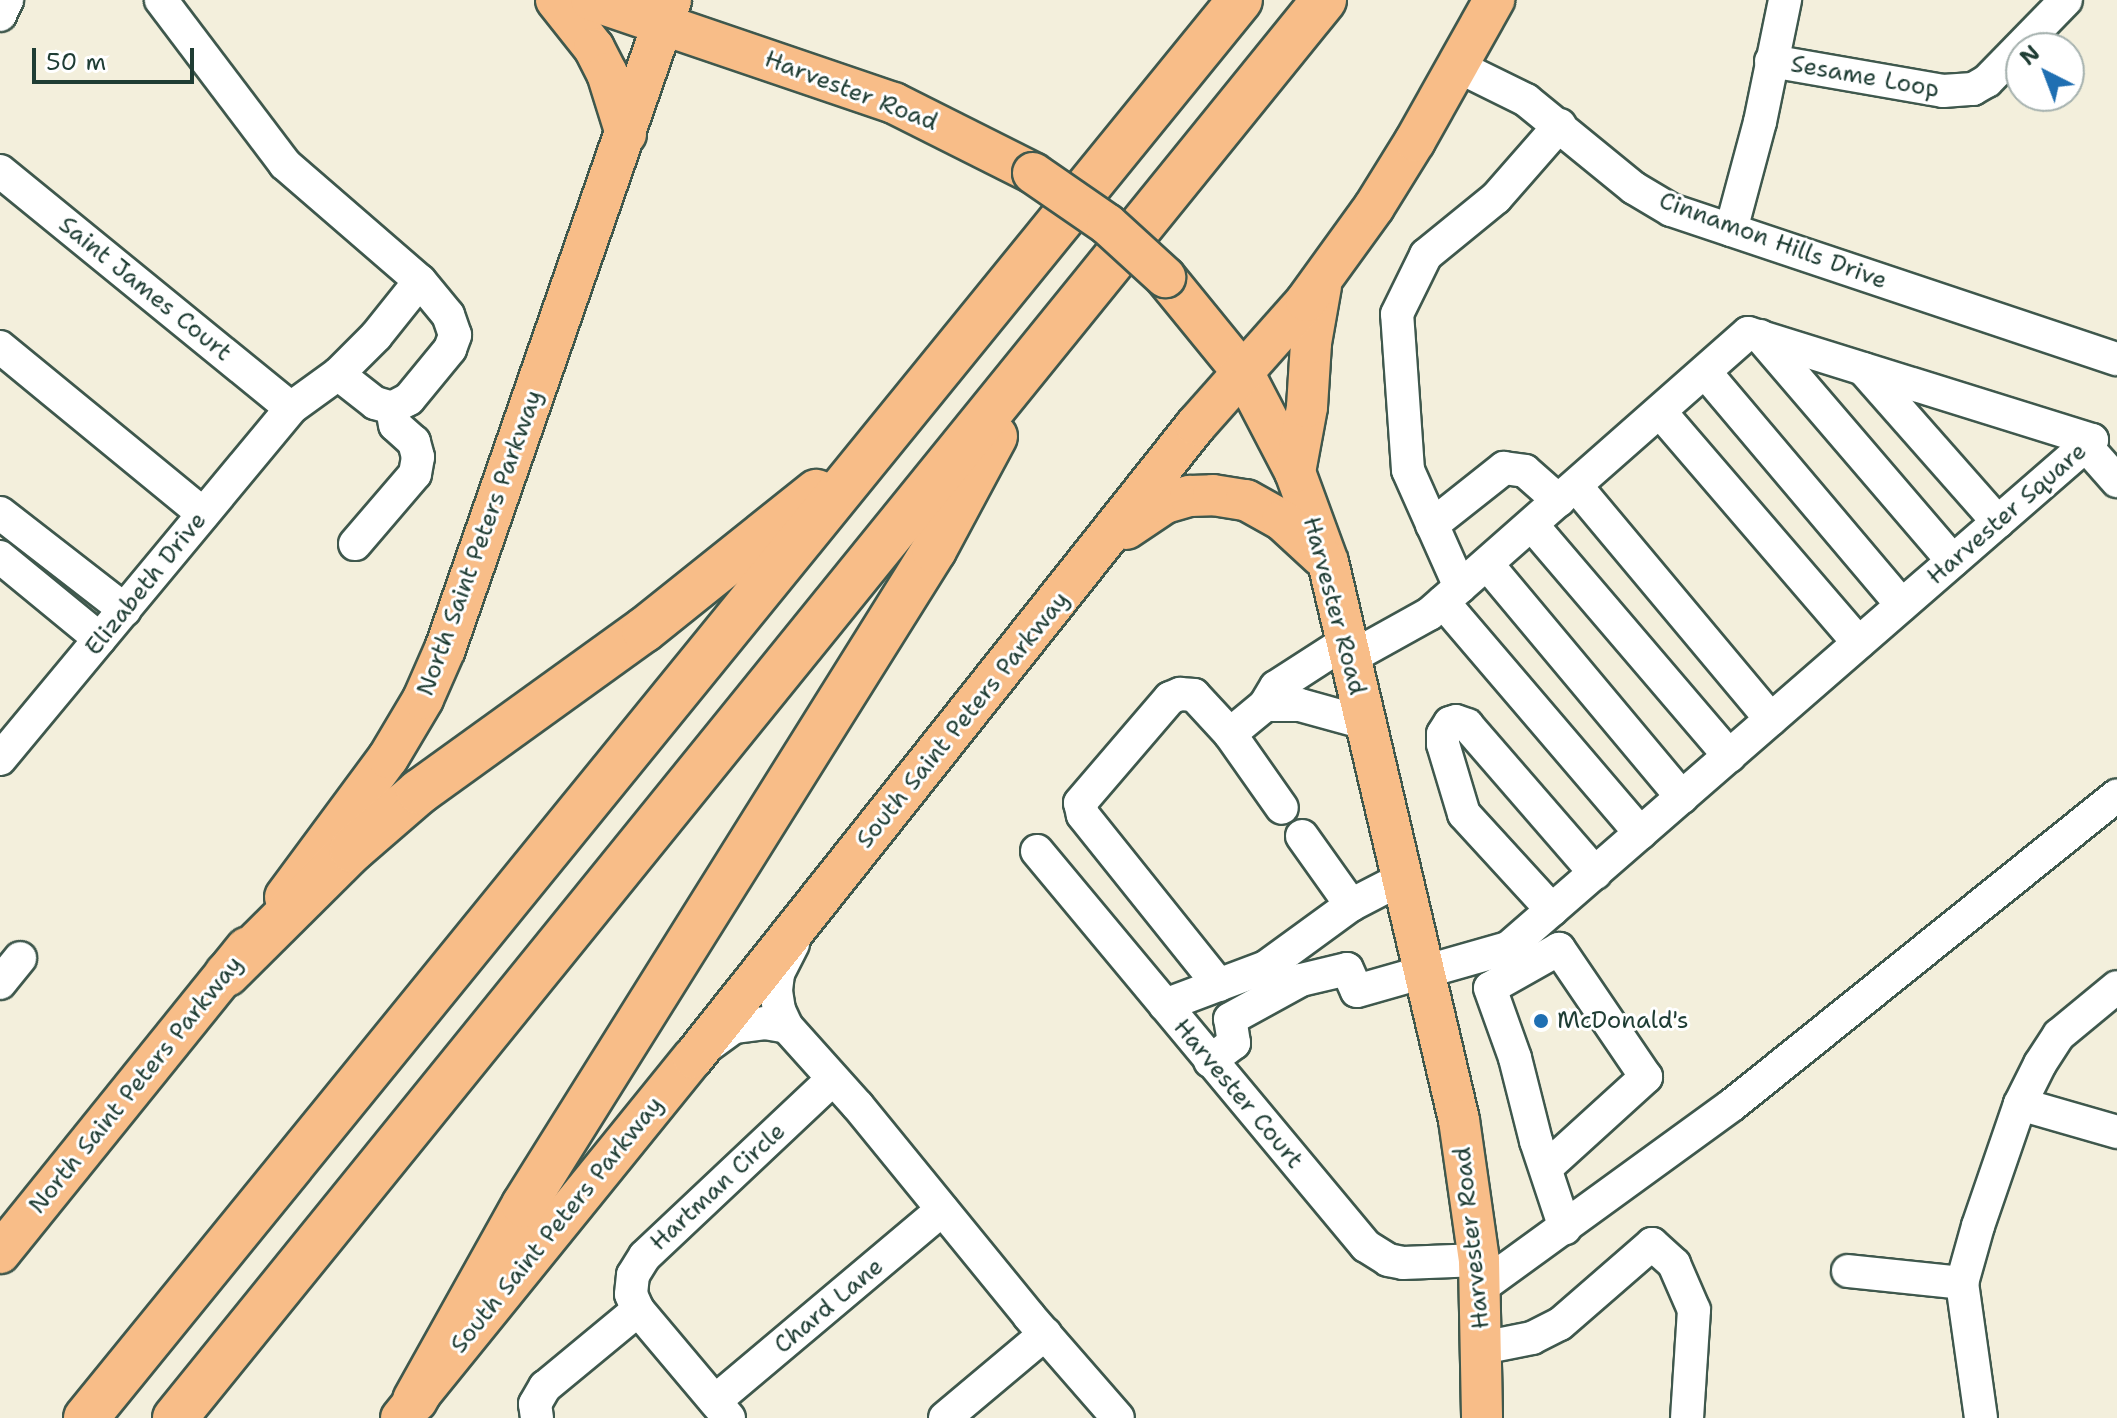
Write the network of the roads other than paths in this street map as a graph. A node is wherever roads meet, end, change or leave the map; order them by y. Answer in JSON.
{"nodes":[{"id":1,"x":7,"y":0,"type":"edge"},
{"id":2,"x":161,"y":0,"type":"edge"},
{"id":3,"x":556,"y":0,"type":"edge"},
{"id":4,"x":591,"y":0,"type":"edge"},
{"id":5,"x":1240,"y":0,"type":"edge"},
{"id":6,"x":1324,"y":0,"type":"edge"},
{"id":7,"x":1494,"y":0,"type":"edge"},
{"id":8,"x":1785,"y":0,"type":"edge"},
{"id":9,"x":2066,"y":0,"type":"edge"},
{"id":10,"x":667,"y":13,"type":"edge"},
{"id":11,"x":0,"y":15,"type":"edge"},
{"id":12,"x":1771,"y":61,"type":"junction"},
{"id":13,"x":1459,"y":67,"type":"junction"},
{"id":14,"x":1560,"y":125,"type":"junction"},
{"id":15,"x":626,"y":134,"type":"junction"},
{"id":16,"x":0,"y":171,"type":"edge"},
{"id":17,"x":1731,"y":230,"type":"junction"},
{"id":18,"x":1323,"y":278,"type":"junction"},
{"id":19,"x":420,"y":281,"type":"junction"},
{"id":20,"x":1760,"y":336,"type":"junction"},
{"id":21,"x":1046,"y":342,"type":"junction"},
{"id":22,"x":0,"y":347,"type":"edge"},
{"id":23,"x":2117,"y":359,"type":"edge"},
{"id":24,"x":1862,"y":368,"type":"junction"},
{"id":25,"x":1705,"y":372,"type":"junction"},
{"id":26,"x":338,"y":374,"type":"junction"},
{"id":27,"x":1244,"y":374,"type":"junction"},
{"id":28,"x":291,"y":408,"type":"junction"},
{"id":29,"x":392,"y":408,"type":"junction"},
{"id":30,"x":1661,"y":413,"type":"junction"},
{"id":31,"x":889,"y":432,"type":"junction"},
{"id":32,"x":2099,"y":440,"type":"edge"},
{"id":33,"x":1295,"y":472,"type":"junction"},
{"id":34,"x":2117,"y":481,"type":"edge"},
{"id":35,"x":1568,"y":494,"type":"junction"},
{"id":36,"x":0,"y":513,"type":"edge"},
{"id":37,"x":203,"y":514,"type":"junction"},
{"id":38,"x":1998,"y":522,"type":"junction"},
{"id":39,"x":1432,"y":525,"type":"junction"},
{"id":40,"x":1532,"y":525,"type":"junction"},
{"id":41,"x":355,"y":544,"type":"dead end"},
{"id":42,"x":1102,"y":545,"type":"junction"},
{"id":43,"x":0,"y":557,"type":"edge"},
{"id":44,"x":1953,"y":561,"type":"junction"},
{"id":45,"x":1328,"y":562,"type":"junction"},
{"id":46,"x":1487,"y":564,"type":"junction"},
{"id":47,"x":1452,"y":595,"type":"junction"},
{"id":48,"x":1902,"y":605,"type":"junction"},
{"id":49,"x":125,"y":610,"type":"junction"},
{"id":50,"x":100,"y":639,"type":"junction"},
{"id":51,"x":1859,"y":643,"type":"junction"},
{"id":52,"x":1349,"y":650,"type":"junction"},
{"id":53,"x":1265,"y":705,"type":"junction"},
{"id":54,"x":1771,"y":719,"type":"junction"},
{"id":55,"x":1365,"y":723,"type":"junction"},
{"id":56,"x":1230,"y":734,"type":"junction"},
{"id":57,"x":6,"y":739,"type":"edge"},
{"id":58,"x":1729,"y":756,"type":"junction"},
{"id":59,"x":2117,"y":795,"type":"edge"},
{"id":60,"x":1682,"y":797,"type":"junction"},
{"id":61,"x":1282,"y":808,"type":"dead end"},
{"id":62,"x":1640,"y":833,"type":"junction"},
{"id":63,"x":1302,"y":836,"type":"dead end"},
{"id":64,"x":1037,"y":851,"type":"dead end"},
{"id":65,"x":1595,"y":873,"type":"junction"},
{"id":66,"x":1403,"y":878,"type":"junction"},
{"id":67,"x":1351,"y":905,"type":"junction"},
{"id":68,"x":1547,"y":915,"type":"junction"},
{"id":69,"x":800,"y":924,"type":"junction"},
{"id":70,"x":1559,"y":949,"type":"junction"},
{"id":71,"x":1486,"y":955,"type":"junction"},
{"id":72,"x":20,"y":958,"type":"dead end"},
{"id":73,"x":1425,"y":972,"type":"junction"},
{"id":74,"x":227,"y":974,"type":"junction"},
{"id":75,"x":0,"y":983,"type":"edge"},
{"id":76,"x":1219,"y":985,"type":"junction"},
{"id":77,"x":2117,"y":987,"type":"edge"},
{"id":78,"x":1490,"y":988,"type":"junction"},
{"id":79,"x":1165,"y":1005,"type":"junction"},
{"id":80,"x":787,"y":1027,"type":"junction"},
{"id":81,"x":693,"y":1058,"type":"junction"},
{"id":82,"x":1210,"y":1061,"type":"junction"},
{"id":83,"x":832,"y":1080,"type":"junction"},
{"id":84,"x":2020,"y":1104,"type":"junction"},
{"id":85,"x":2117,"y":1132,"type":"edge"},
{"id":86,"x":1547,"y":1167,"type":"junction"},
{"id":87,"x":942,"y":1210,"type":"junction"},
{"id":88,"x":1565,"y":1228,"type":"junction"},
{"id":89,"x":0,"y":1253,"type":"edge"},
{"id":90,"x":1848,"y":1271,"type":"dead end"},
{"id":91,"x":1479,"y":1274,"type":"junction"},
{"id":92,"x":1962,"y":1283,"type":"junction"},
{"id":93,"x":638,"y":1310,"type":"junction"},
{"id":94,"x":1045,"y":1334,"type":"junction"},
{"id":95,"x":1482,"y":1348,"type":"junction"},
{"id":96,"x":408,"y":1409,"type":"edge"},
{"id":97,"x":722,"y":1410,"type":"edge"},
{"id":98,"x":86,"y":1418,"type":"edge"},
{"id":99,"x":175,"y":1418,"type":"edge"},
{"id":100,"x":537,"y":1418,"type":"edge"},
{"id":101,"x":945,"y":1418,"type":"edge"},
{"id":102,"x":1118,"y":1418,"type":"edge"},
{"id":103,"x":1482,"y":1418,"type":"edge"},
{"id":104,"x":1687,"y":1418,"type":"edge"},
{"id":105,"x":1981,"y":1418,"type":"edge"}],
"edges":[{"from":1,"to":11,"type":"street"},
{"from":2,"to":19,"type":"street"},
{"from":3,"to":15,"type":"main road"},
{"from":4,"to":10,"type":"main road","name":"Harvester Road"},
{"from":5,"to":31,"type":"highway"},
{"from":6,"to":21,"type":"highway"},
{"from":7,"to":13,"type":"main road","name":"South Saint Peters Parkway"},
{"from":8,"to":12,"type":"street"},
{"from":9,"to":12,"type":"street","name":"Sesame Loop"},
{"from":10,"to":15,"type":"main road","name":"North Saint Peters Parkway"},
{"from":10,"to":27,"type":"main road","name":"Harvester Road","bridge":true},
{"from":12,"to":17,"type":"street"},
{"from":13,"to":14,"type":"street","name":"Cinnamon Hills Drive"},
{"from":13,"to":18,"type":"main road","name":"South Saint Peters Parkway"},
{"from":14,"to":17,"type":"street","name":"Cinnamon Hills Drive"},
{"from":14,"to":39,"type":"street"},
{"from":15,"to":74,"type":"main road","name":"North Saint Peters Parkway"},
{"from":16,"to":28,"type":"street","name":"Saint James Court"},
{"from":17,"to":23,"type":"street","name":"Cinnamon Hills Drive"},
{"from":18,"to":27,"type":"main road","name":"South Saint Peters Parkway"},
{"from":18,"to":33,"type":"main road"},
{"from":19,"to":26,"type":"street","name":"Elizabeth Drive"},
{"from":19,"to":29,"type":"street"},
{"from":20,"to":24,"type":"street","name":"Harvester Square"},
{"from":20,"to":25,"type":"street"},
{"from":20,"to":44,"type":"street"},
{"from":21,"to":96,"type":"highway"},
{"from":21,"to":99,"type":"highway"},
{"from":22,"to":37,"type":"street"},
{"from":24,"to":32,"type":"street","name":"Harvester Square"},
{"from":24,"to":38,"type":"street"},
{"from":25,"to":30,"type":"street"},
{"from":25,"to":48,"type":"street"},
{"from":26,"to":28,"type":"street","name":"Elizabeth Drive"},
{"from":26,"to":29,"type":"street"},
{"from":27,"to":33,"type":"main road","name":"Harvester Road"},
{"from":27,"to":42,"type":"main road","name":"South Saint Peters Parkway"},
{"from":28,"to":37,"type":"street","name":"Elizabeth Drive"},
{"from":29,"to":41,"type":"street"},
{"from":30,"to":35,"type":"street"},
{"from":30,"to":51,"type":"street"},
{"from":31,"to":74,"type":"highway"},
{"from":31,"to":98,"type":"highway"},
{"from":32,"to":34,"type":"street"},
{"from":32,"to":38,"type":"street","name":"Harvester Square"},
{"from":33,"to":45,"type":"main road","name":"Harvester Road"},
{"from":35,"to":39,"type":"street"},
{"from":35,"to":40,"type":"street"},
{"from":35,"to":54,"type":"street"},
{"from":36,"to":49,"type":"street"},
{"from":37,"to":49,"type":"street","name":"Elizabeth Drive"},
{"from":38,"to":44,"type":"street","name":"Harvester Square"},
{"from":39,"to":47,"type":"street"},
{"from":40,"to":46,"type":"street"},
{"from":40,"to":58,"type":"street"},
{"from":42,"to":45,"type":"main road"},
{"from":42,"to":69,"type":"main road","name":"South Saint Peters Parkway"},
{"from":43,"to":50,"type":"street"},
{"from":44,"to":48,"type":"street","name":"Harvester Square"},
{"from":45,"to":52,"type":"main road","name":"Harvester Road"},
{"from":46,"to":47,"type":"street"},
{"from":46,"to":60,"type":"street"},
{"from":47,"to":52,"type":"street"},
{"from":47,"to":62,"type":"street"},
{"from":48,"to":51,"type":"street","name":"Harvester Square"},
{"from":49,"to":50,"type":"street","name":"Elizabeth Drive"},
{"from":50,"to":57,"type":"street","name":"Elizabeth Drive"},
{"from":51,"to":54,"type":"street","name":"Harvester Square"},
{"from":52,"to":53,"type":"street"},
{"from":52,"to":55,"type":"main road","name":"Harvester Road"},
{"from":53,"to":55,"type":"street"},
{"from":53,"to":56,"type":"street"},
{"from":54,"to":58,"type":"street","name":"Harvester Square"},
{"from":55,"to":66,"type":"main road","name":"Harvester Road"},
{"from":56,"to":61,"type":"street"},
{"from":56,"to":76,"type":"street"},
{"from":58,"to":60,"type":"street","name":"Harvester Square"},
{"from":59,"to":88,"type":"street"},
{"from":60,"to":62,"type":"street","name":"Harvester Square"},
{"from":62,"to":65,"type":"street","name":"Harvester Square"},
{"from":63,"to":67,"type":"street"},
{"from":64,"to":79,"type":"street","name":"Harvester Court"},
{"from":65,"to":68,"type":"street","name":"Harvester Square"},
{"from":65,"to":68,"type":"street"},
{"from":66,"to":67,"type":"street"},
{"from":66,"to":73,"type":"main road","name":"Harvester Road"},
{"from":67,"to":76,"type":"street"},
{"from":68,"to":70,"type":"street"},
{"from":68,"to":71,"type":"street","name":"Harvester Square"},
{"from":69,"to":80,"type":"street"},
{"from":69,"to":81,"type":"main road","name":"South Saint Peters Parkway"},
{"from":70,"to":78,"type":"street"},
{"from":70,"to":86,"type":"street"},
{"from":71,"to":73,"type":"street","name":"Harvester Square"},
{"from":71,"to":78,"type":"street"},
{"from":72,"to":75,"type":"street"},
{"from":73,"to":82,"type":"street","name":"Harvester Square"},
{"from":73,"to":91,"type":"main road","name":"Harvester Road"},
{"from":74,"to":89,"type":"main road","name":"North Saint Peters Parkway"},
{"from":76,"to":79,"type":"street"},
{"from":77,"to":84,"type":"street"},
{"from":78,"to":86,"type":"street"},
{"from":79,"to":82,"type":"street","name":"Harvester Court"},
{"from":80,"to":81,"type":"street"},
{"from":80,"to":83,"type":"street"},
{"from":81,"to":96,"type":"main road","name":"South Saint Peters Parkway"},
{"from":82,"to":91,"type":"street","name":"Harvester Court"},
{"from":83,"to":87,"type":"street"},
{"from":83,"to":93,"type":"street","name":"Hartman Circle"},
{"from":84,"to":85,"type":"street"},
{"from":84,"to":92,"type":"street"},
{"from":86,"to":88,"type":"street"},
{"from":87,"to":94,"type":"street"},
{"from":87,"to":97,"type":"street","name":"Chard Lane"},
{"from":88,"to":91,"type":"street"},
{"from":90,"to":92,"type":"street"},
{"from":91,"to":95,"type":"main road","name":"Harvester Road"},
{"from":92,"to":105,"type":"street"},
{"from":93,"to":97,"type":"street"},
{"from":93,"to":100,"type":"street"},
{"from":94,"to":101,"type":"street"},
{"from":94,"to":102,"type":"street"},
{"from":95,"to":103,"type":"main road","name":"Harvester Road"},
{"from":95,"to":104,"type":"street"}]}
